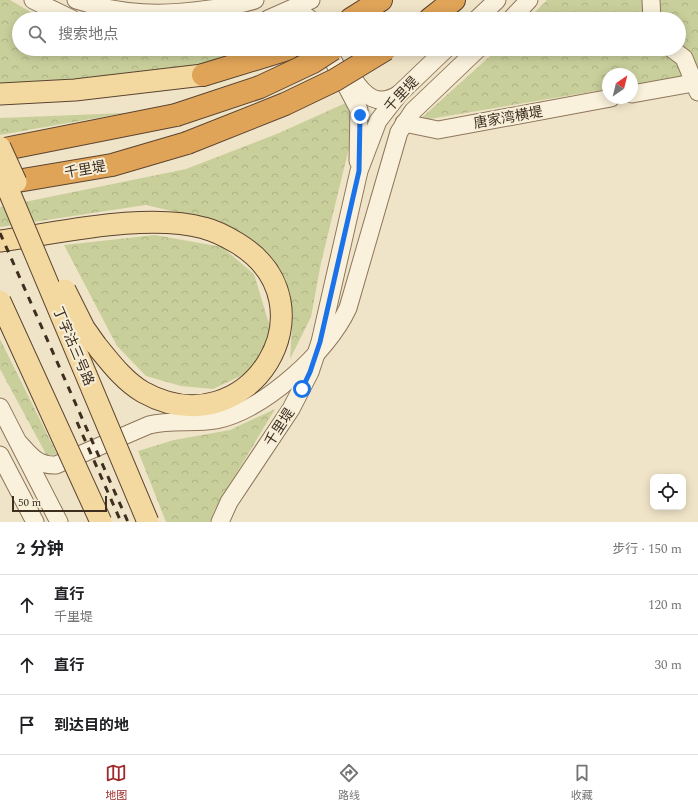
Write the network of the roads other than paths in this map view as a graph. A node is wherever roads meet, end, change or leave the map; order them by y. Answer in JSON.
{"nodes":[{"id":1,"x":32,"y":0,"type":"edge"},
{"id":2,"x":76,"y":0,"type":"edge"},
{"id":3,"x":255,"y":0,"type":"edge"},
{"id":4,"x":311,"y":0,"type":"edge"},
{"id":5,"x":319,"y":0,"type":"edge"},
{"id":6,"x":381,"y":0,"type":"edge"},
{"id":7,"x":399,"y":0,"type":"edge"},
{"id":8,"x":454,"y":0,"type":"edge"},
{"id":9,"x":497,"y":0,"type":"edge"},
{"id":10,"x":529,"y":0,"type":"edge"},
{"id":11,"x":651,"y":0,"type":"edge"},
{"id":12,"x":288,"y":11,"type":"joint"},
{"id":13,"x":57,"y":12,"type":"edge"},
{"id":14,"x":126,"y":12,"type":"edge"},
{"id":15,"x":189,"y":12,"type":"edge"},
{"id":16,"x":300,"y":12,"type":"edge"},
{"id":17,"x":316,"y":12,"type":"edge"},
{"id":18,"x":362,"y":12,"type":"edge"},
{"id":19,"x":384,"y":12,"type":"edge"},
{"id":20,"x":439,"y":12,"type":"edge"},
{"id":21,"x":484,"y":12,"type":"edge"},
{"id":22,"x":518,"y":12,"type":"edge"},
{"id":23,"x":652,"y":12,"type":"edge"},
{"id":24,"x":265,"y":56,"type":"edge"},
{"id":25,"x":322,"y":56,"type":"edge"},
{"id":26,"x":331,"y":56,"type":"edge"},
{"id":27,"x":340,"y":56,"type":"edge"},
{"id":28,"x":374,"y":56,"type":"edge"},
{"id":29,"x":439,"y":56,"type":"edge"},
{"id":30,"x":470,"y":56,"type":"edge"},
{"id":31,"x":681,"y":56,"type":"edge"},
{"id":32,"x":203,"y":75,"type":"joint"},
{"id":33,"x":697,"y":86,"type":"edge"},
{"id":34,"x":638,"y":93,"type":"edge"},
{"id":35,"x":0,"y":94,"type":"edge"},
{"id":36,"x":399,"y":94,"type":"junction"},
{"id":37,"x":602,"y":100,"type":"edge"},
{"id":38,"x":404,"y":123,"type":"junction"},
{"id":39,"x":0,"y":147,"type":"edge"},
{"id":40,"x":0,"y":150,"type":"edge"},
{"id":41,"x":0,"y":170,"type":"edge"},
{"id":42,"x":359,"y":171,"type":"junction"},
{"id":43,"x":0,"y":184,"type":"edge"},
{"id":44,"x":0,"y":241,"type":"edge"},
{"id":45,"x":0,"y":301,"type":"edge"},
{"id":46,"x":314,"y":356,"type":"junction"},
{"id":47,"x":0,"y":407,"type":"edge"},
{"id":48,"x":20,"y":444,"type":"junction"},
{"id":49,"x":0,"y":455,"type":"edge"},
{"id":50,"x":35,"y":522,"type":"edge"},
{"id":51,"x":59,"y":522,"type":"edge"},
{"id":52,"x":101,"y":522,"type":"edge"},
{"id":53,"x":148,"y":522,"type":"edge"},
{"id":54,"x":220,"y":522,"type":"edge"}],
"edges":[{"from":1,"to":13,"type":"street"},
{"from":2,"to":14,"type":"street"},
{"from":3,"to":15,"type":"street"},
{"from":4,"to":12,"type":"street"},
{"from":5,"to":17,"type":"street"},
{"from":6,"to":18,"type":"highway"},
{"from":7,"to":19,"type":"highway"},
{"from":8,"to":20,"type":"highway"},
{"from":9,"to":21,"type":"street"},
{"from":10,"to":22,"type":"street"},
{"from":11,"to":23,"type":"street"},
{"from":12,"to":16,"type":"street"},
{"from":24,"to":32,"type":"highway"},
{"from":25,"to":40,"type":"highway","bridge":true},
{"from":26,"to":42,"type":"street"},
{"from":27,"to":36,"type":"street"},
{"from":28,"to":43,"type":"highway","name":"千里堤","bridge":true},
{"from":29,"to":36,"type":"street","name":"千里堤"},
{"from":30,"to":38,"type":"street"},
{"from":31,"to":33,"type":"street"},
{"from":32,"to":35,"type":"main road"},
{"from":33,"to":34,"type":"street"},
{"from":36,"to":42,"type":"street","name":"千里堤"},
{"from":37,"to":38,"type":"street","name":"唐家湾横堤"},
{"from":38,"to":46,"type":"street"},
{"from":39,"to":44,"type":"main road","bridge":true},
{"from":41,"to":53,"type":"main road","name":"丁字沽三号路","bridge":true},
{"from":42,"to":46,"type":"street","name":"千里堤"},
{"from":45,"to":52,"type":"main road","bridge":true},
{"from":46,"to":48,"type":"street"},
{"from":46,"to":54,"type":"street","name":"千里堤"},
{"from":47,"to":48,"type":"street"},
{"from":48,"to":51,"type":"street"},
{"from":49,"to":50,"type":"street"}]}
